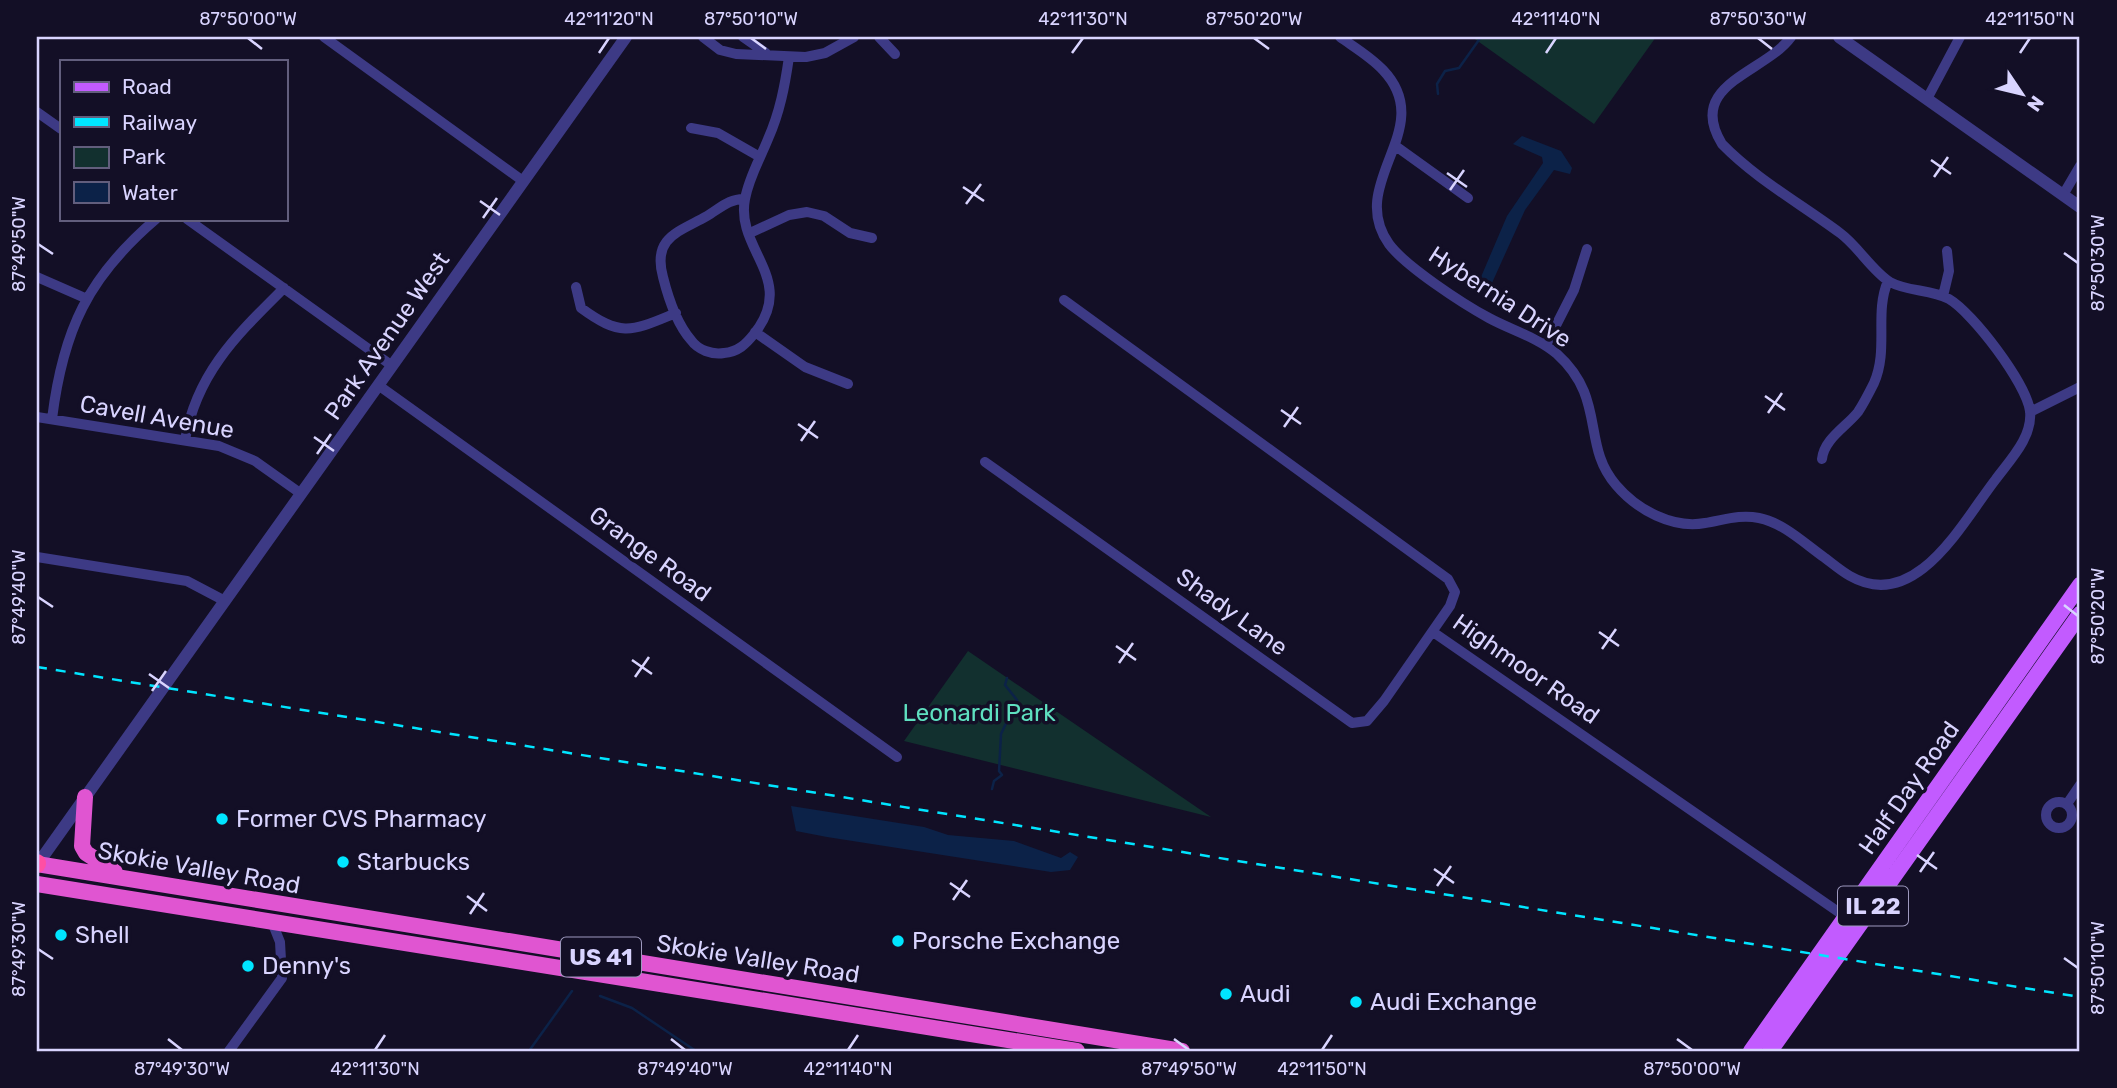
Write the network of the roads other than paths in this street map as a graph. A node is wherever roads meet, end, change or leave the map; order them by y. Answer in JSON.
{"nodes":[{"id":1,"x":324,"y":37,"type":"edge"},
{"id":2,"x":626,"y":37,"type":"edge"},
{"id":3,"x":744,"y":37,"type":"edge"},
{"id":4,"x":854,"y":37,"type":"edge"},
{"id":5,"x":879,"y":37,"type":"edge"},
{"id":6,"x":1340,"y":37,"type":"edge"},
{"id":7,"x":1791,"y":37,"type":"edge"},
{"id":8,"x":1839,"y":37,"type":"edge"},
{"id":9,"x":1960,"y":37,"type":"edge"},
{"id":10,"x":704,"y":39,"type":"edge"},
{"id":11,"x":766,"y":53,"type":"junction"},
{"id":12,"x":736,"y":54,"type":"junction"},
{"id":13,"x":895,"y":54,"type":"dead end"},
{"id":14,"x":789,"y":57,"type":"junction"},
{"id":15,"x":1927,"y":99,"type":"junction"},
{"id":16,"x":37,"y":112,"type":"edge"},
{"id":17,"x":60,"y":128,"type":"edge"},
{"id":18,"x":691,"y":128,"type":"dead end"},
{"id":19,"x":1397,"y":147,"type":"junction"},
{"id":20,"x":760,"y":157,"type":"junction"},
{"id":21,"x":2080,"y":166,"type":"edge"},
{"id":22,"x":523,"y":181,"type":"junction"},
{"id":23,"x":2063,"y":195,"type":"junction"},
{"id":24,"x":1468,"y":198,"type":"dead end"},
{"id":25,"x":745,"y":199,"type":"junction"},
{"id":26,"x":2080,"y":207,"type":"edge"},
{"id":27,"x":155,"y":220,"type":"edge"},
{"id":28,"x":188,"y":220,"type":"edge"},
{"id":29,"x":750,"y":233,"type":"junction"},
{"id":30,"x":872,"y":237,"type":"dead end"},
{"id":31,"x":1587,"y":249,"type":"dead end"},
{"id":32,"x":1947,"y":251,"type":"dead end"},
{"id":33,"x":37,"y":277,"type":"edge"},
{"id":34,"x":1888,"y":281,"type":"junction"},
{"id":35,"x":576,"y":287,"type":"dead end"},
{"id":36,"x":284,"y":288,"type":"junction"},
{"id":37,"x":1943,"y":296,"type":"junction"},
{"id":38,"x":85,"y":298,"type":"junction"},
{"id":39,"x":1064,"y":300,"type":"dead end"},
{"id":40,"x":676,"y":313,"type":"junction"},
{"id":41,"x":755,"y":332,"type":"junction"},
{"id":42,"x":1546,"y":345,"type":"junction"},
{"id":43,"x":391,"y":365,"type":"junction"},
{"id":44,"x":848,"y":384,"type":"dead end"},
{"id":45,"x":378,"y":385,"type":"junction"},
{"id":46,"x":2080,"y":387,"type":"edge"},
{"id":47,"x":2030,"y":412,"type":"junction"},
{"id":48,"x":37,"y":417,"type":"edge"},
{"id":49,"x":52,"y":419,"type":"junction"},
{"id":50,"x":185,"y":440,"type":"junction"},
{"id":51,"x":1822,"y":459,"type":"dead end"},
{"id":52,"x":985,"y":462,"type":"dead end"},
{"id":53,"x":300,"y":493,"type":"junction"},
{"id":54,"x":37,"y":557,"type":"edge"},
{"id":55,"x":2080,"y":585,"type":"edge"},
{"id":56,"x":225,"y":601,"type":"junction"},
{"id":57,"x":2061,"y":612,"type":"junction"},
{"id":58,"x":2078,"y":621,"type":"edge"},
{"id":59,"x":1433,"y":632,"type":"junction"},
{"id":60,"x":897,"y":757,"type":"dead end"},
{"id":61,"x":2080,"y":785,"type":"edge"},
{"id":62,"x":85,"y":797,"type":"junction"},
{"id":63,"x":2067,"y":804,"type":"dead end"},
{"id":64,"x":37,"y":864,"type":"edge"},
{"id":65,"x":127,"y":878,"type":"junction"},
{"id":66,"x":37,"y":884,"type":"edge"},
{"id":67,"x":272,"y":922,"type":"junction"},
{"id":68,"x":1853,"y":922,"type":"junction"},
{"id":69,"x":229,"y":1051,"type":"edge"},
{"id":70,"x":1077,"y":1051,"type":"edge"},
{"id":71,"x":1182,"y":1051,"type":"edge"},
{"id":72,"x":1751,"y":1051,"type":"edge"},
{"id":73,"x":1770,"y":1051,"type":"edge"}],
"edges":[{"from":1,"to":22,"type":"street"},
{"from":2,"to":22,"type":"street","name":"Park Avenue West"},
{"from":3,"to":11,"type":"street"},
{"from":3,"to":12,"type":"street"},
{"from":4,"to":14,"type":"street"},
{"from":5,"to":13,"type":"street"},
{"from":6,"to":19,"type":"street","name":"Hybernia Drive"},
{"from":7,"to":34,"type":"street"},
{"from":8,"to":15,"type":"street"},
{"from":9,"to":15,"type":"street"},
{"from":10,"to":12,"type":"street"},
{"from":11,"to":12,"type":"street"},
{"from":11,"to":14,"type":"street"},
{"from":14,"to":20,"type":"street"},
{"from":15,"to":23,"type":"street"},
{"from":16,"to":17,"type":"street"},
{"from":18,"to":20,"type":"street"},
{"from":19,"to":24,"type":"street"},
{"from":19,"to":42,"type":"street","name":"Hybernia Drive"},
{"from":20,"to":25,"type":"street"},
{"from":21,"to":23,"type":"street"},
{"from":22,"to":43,"type":"street","name":"Park Avenue West"},
{"from":23,"to":26,"type":"street"},
{"from":25,"to":29,"type":"street"},
{"from":25,"to":40,"type":"street"},
{"from":27,"to":38,"type":"street"},
{"from":28,"to":36,"type":"street"},
{"from":29,"to":30,"type":"street"},
{"from":29,"to":41,"type":"street"},
{"from":31,"to":42,"type":"street"},
{"from":32,"to":37,"type":"street"},
{"from":33,"to":38,"type":"street"},
{"from":34,"to":37,"type":"street"},
{"from":34,"to":51,"type":"street"},
{"from":35,"to":40,"type":"street"},
{"from":36,"to":43,"type":"street"},
{"from":36,"to":50,"type":"street"},
{"from":37,"to":47,"type":"street"},
{"from":38,"to":49,"type":"street"},
{"from":39,"to":59,"type":"street","name":"Highmoor Road"},
{"from":40,"to":41,"type":"street"},
{"from":41,"to":44,"type":"street"},
{"from":42,"to":47,"type":"street","name":"Hybernia Drive"},
{"from":43,"to":45,"type":"street","name":"Park Avenue West"},
{"from":45,"to":53,"type":"street","name":"Park Avenue West"},
{"from":45,"to":60,"type":"street","name":"Grange Road"},
{"from":46,"to":47,"type":"street"},
{"from":48,"to":49,"type":"street","name":"Cavell Avenue"},
{"from":49,"to":50,"type":"street","name":"Cavell Avenue"},
{"from":50,"to":53,"type":"street","name":"Cavell Avenue"},
{"from":52,"to":59,"type":"street","name":"Shady Lane"},
{"from":53,"to":56,"type":"street","name":"Park Avenue West"},
{"from":54,"to":56,"type":"street"},
{"from":55,"to":57,"type":"main road","name":"Half Day Road","number":"IL 22"},
{"from":56,"to":62,"type":"street","name":"Park Avenue West"},
{"from":57,"to":58,"type":"street"},
{"from":57,"to":68,"type":"main road","name":"Half Day Road","number":"IL 22"},
{"from":58,"to":68,"type":"main road","name":"Half Day Road","number":"IL 22"},
{"from":59,"to":68,"type":"street","name":"Highmoor Road"},
{"from":61,"to":63,"type":"street"},
{"from":62,"to":64,"type":"street","name":"Park Avenue West"},
{"from":62,"to":65,"type":"highway"},
{"from":64,"to":65,"type":"highway","name":"Skokie Valley Road","number":"US 41"},
{"from":65,"to":71,"type":"highway","name":"Skokie Valley Road","number":"US 41"},
{"from":66,"to":67,"type":"highway","name":"Skokie Valley Road","number":"US 41"},
{"from":67,"to":69,"type":"street"},
{"from":67,"to":70,"type":"highway","name":"Skokie Valley Road","number":"US 41"},
{"from":68,"to":72,"type":"main road","name":"Half Day Road","number":"IL 22"},
{"from":68,"to":73,"type":"main road","name":"Half Day Road","number":"IL 22"}]}
